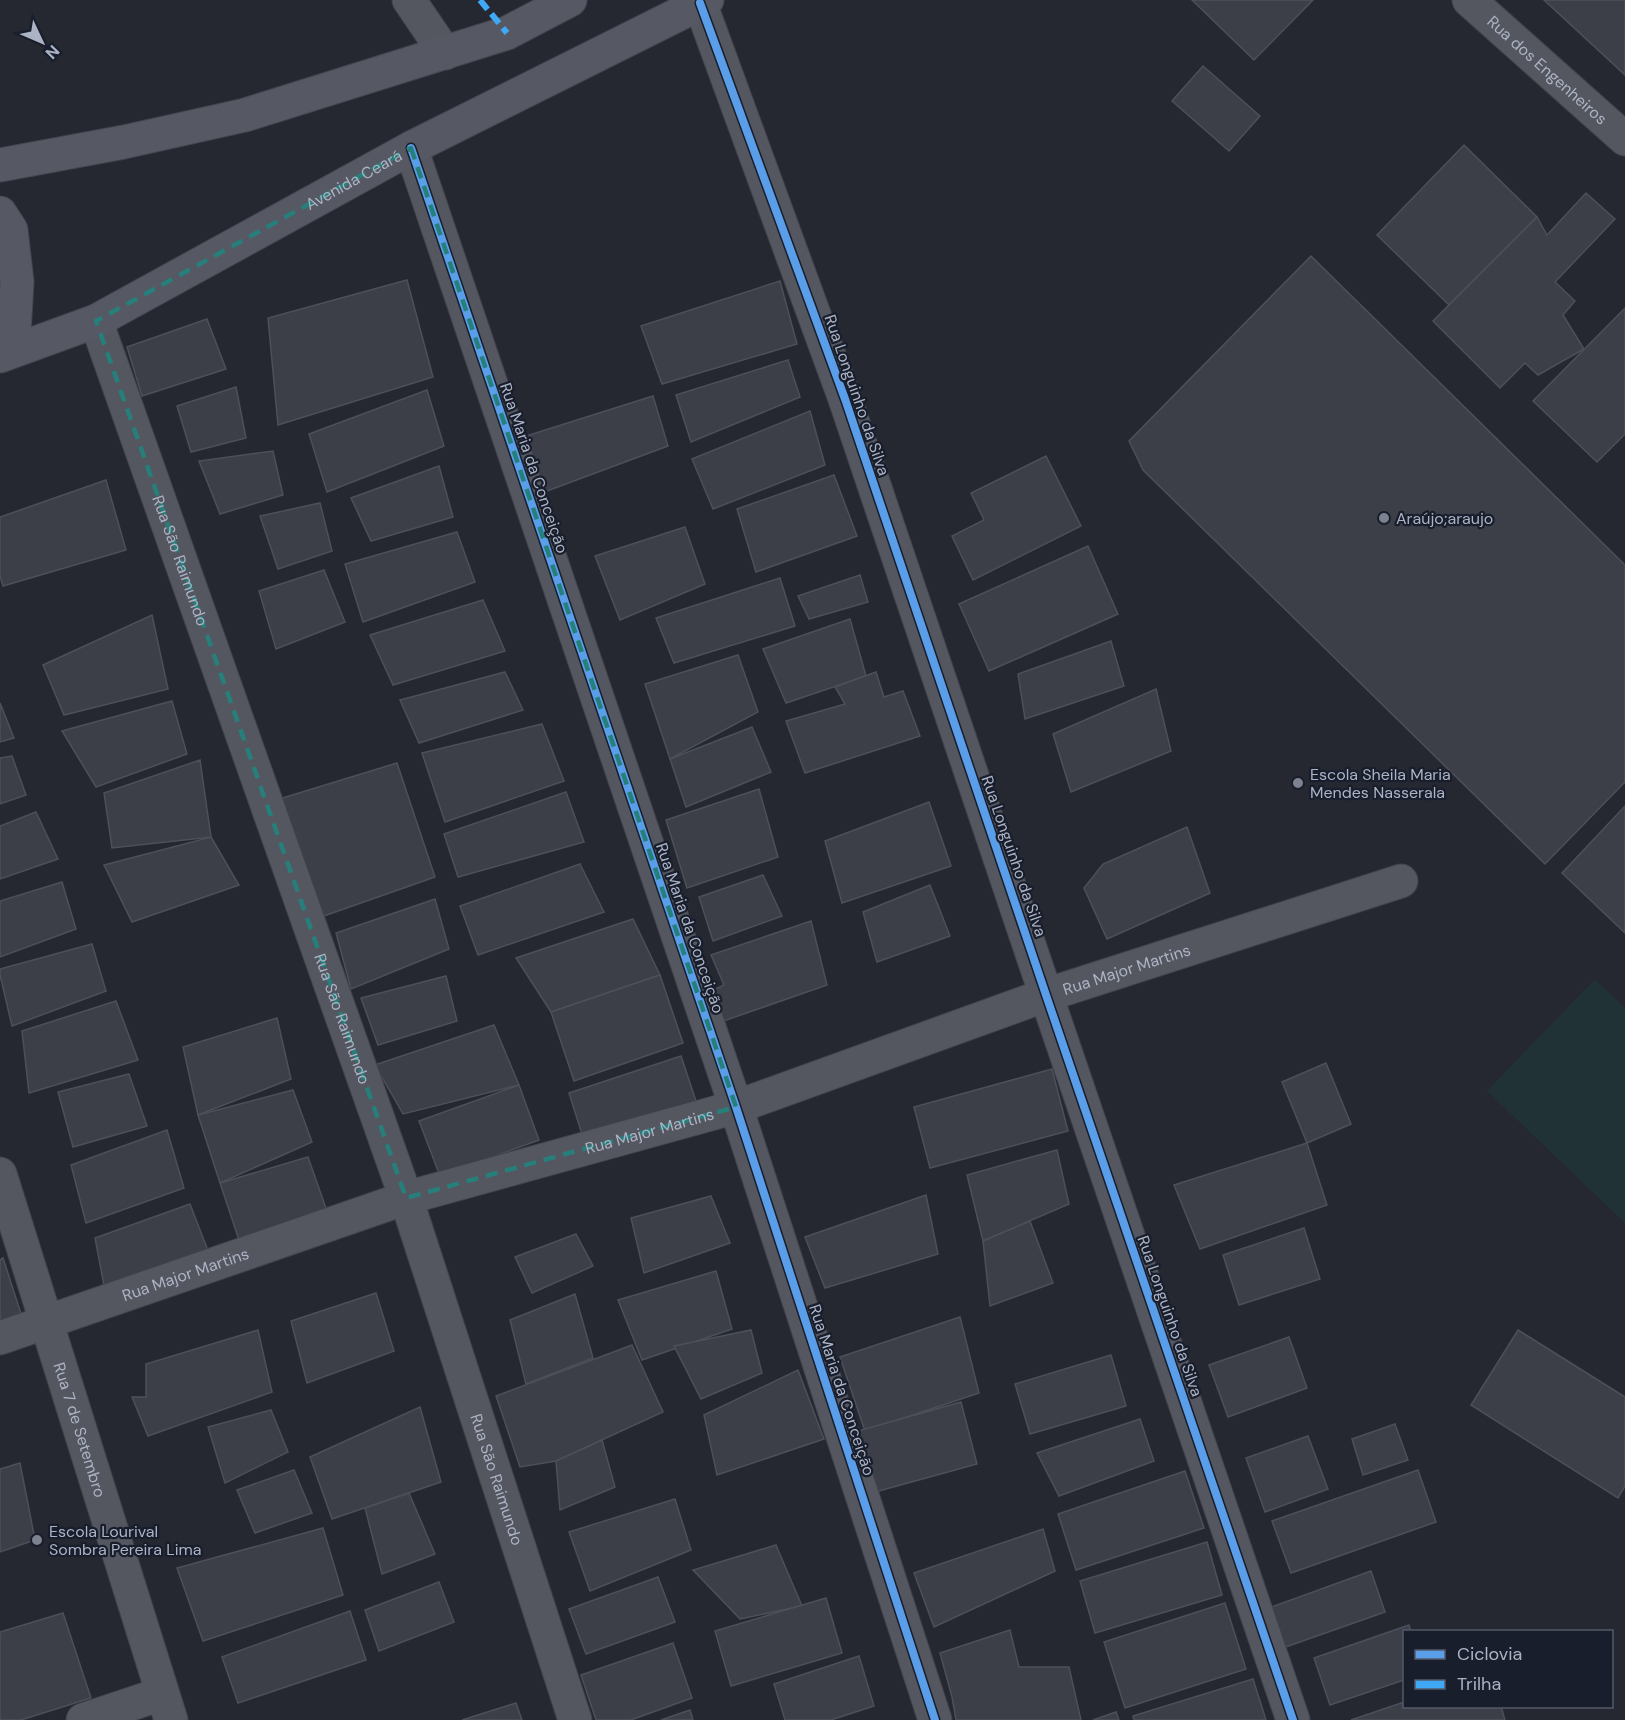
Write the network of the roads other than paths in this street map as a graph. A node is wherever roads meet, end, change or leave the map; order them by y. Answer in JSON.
{"nodes":[{"id":1,"x":409,"y":0,"type":"edge"},
{"id":2,"x":570,"y":0,"type":"edge"},
{"id":3,"x":1469,"y":0,"type":"edge"},
{"id":4,"x":703,"y":2,"type":"edge"},
{"id":5,"x":445,"y":53,"type":"junction"},
{"id":6,"x":1625,"y":139,"type":"edge"},
{"id":7,"x":411,"y":148,"type":"junction"},
{"id":8,"x":0,"y":165,"type":"edge"},
{"id":9,"x":0,"y":213,"type":"edge"},
{"id":10,"x":96,"y":321,"type":"junction"},
{"id":11,"x":7,"y":353,"type":"edge"},
{"id":12,"x":1401,"y":881,"type":"dead end"},
{"id":13,"x":1046,"y":995,"type":"junction"},
{"id":14,"x":736,"y":1107,"type":"junction"},
{"id":15,"x":0,"y":1174,"type":"edge"},
{"id":16,"x":406,"y":1198,"type":"junction"},
{"id":17,"x":48,"y":1323,"type":"junction"},
{"id":18,"x":0,"y":1338,"type":"edge"},
{"id":19,"x":166,"y":1707,"type":"edge"},
{"id":20,"x":83,"y":1720,"type":"edge"},
{"id":21,"x":575,"y":1720,"type":"edge"},
{"id":22,"x":935,"y":1720,"type":"edge"},
{"id":23,"x":1293,"y":1720,"type":"edge"}],
"edges":[{"from":1,"to":5,"type":"street"},
{"from":2,"to":5,"type":"main road"},
{"from":3,"to":6,"type":"street","name":"Rua dos Engenheiros"},
{"from":4,"to":7,"type":"main road","name":"Avenida Ceará"},
{"from":4,"to":13,"type":"street","name":"Rua Longuinho da Silva"},
{"from":5,"to":8,"type":"main road"},
{"from":7,"to":10,"type":"main road","name":"Avenida Ceará"},
{"from":7,"to":14,"type":"street","name":"Rua Maria da Conceição"},
{"from":9,"to":11,"type":"main road"},
{"from":10,"to":11,"type":"main road","name":"Avenida Ceará"},
{"from":10,"to":16,"type":"street","name":"Rua São Raimundo"},
{"from":12,"to":13,"type":"street","name":"Rua Major Martins"},
{"from":13,"to":14,"type":"street","name":"Rua Major Martins"},
{"from":13,"to":23,"type":"street","name":"Rua Longuinho da Silva"},
{"from":14,"to":16,"type":"street","name":"Rua Major Martins"},
{"from":14,"to":22,"type":"street","name":"Rua Maria da Conceição"},
{"from":15,"to":17,"type":"street","name":"Rua 7 de Setembro"},
{"from":16,"to":17,"type":"street","name":"Rua Major Martins"},
{"from":16,"to":21,"type":"street","name":"Rua São Raimundo"},
{"from":17,"to":18,"type":"street","name":"Rua Major Martins"},
{"from":17,"to":19,"type":"street","name":"Rua 7 de Setembro"},
{"from":19,"to":20,"type":"street"}]}
